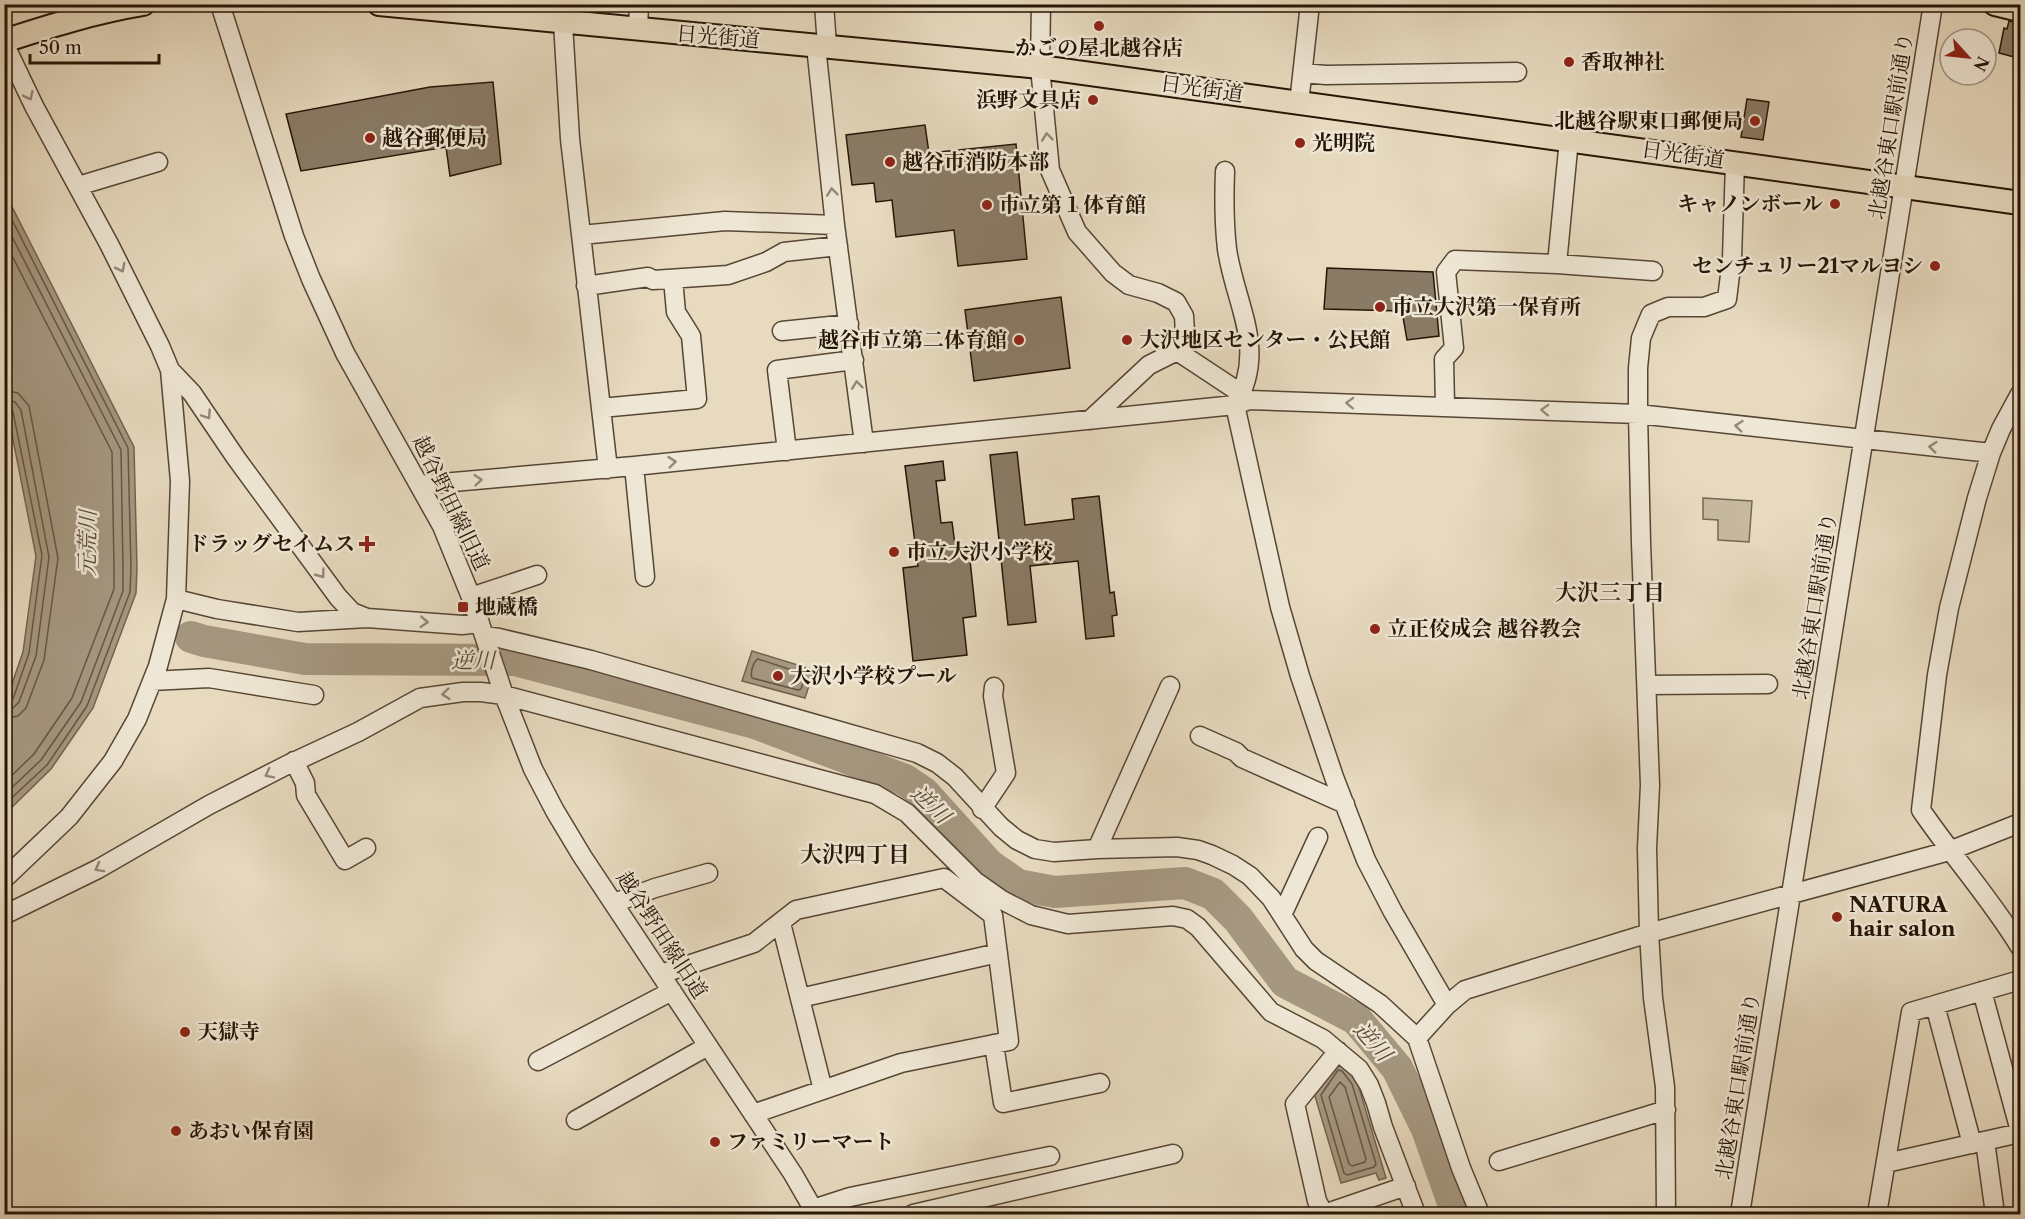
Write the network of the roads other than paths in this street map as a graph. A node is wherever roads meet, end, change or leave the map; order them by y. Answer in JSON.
{"nodes":[{"id":1,"x":143,"y":4,"type":"edge"},
{"id":2,"x":220,"y":4,"type":"edge"},
{"id":3,"x":379,"y":4,"type":"edge"},
{"id":4,"x":639,"y":4,"type":"edge"},
{"id":5,"x":824,"y":4,"type":"edge"},
{"id":6,"x":1041,"y":4,"type":"edge"},
{"id":7,"x":1310,"y":4,"type":"edge"},
{"id":8,"x":1933,"y":4,"type":"edge"},
{"id":9,"x":1995,"y":4,"type":"edge"},
{"id":10,"x":2020,"y":10,"type":"edge"},
{"id":11,"x":563,"y":22,"type":"junction"},
{"id":12,"x":638,"y":30,"type":"junction"},
{"id":13,"x":4,"y":42,"type":"edge"},
{"id":14,"x":822,"y":46,"type":"junction"},
{"id":15,"x":1040,"y":68,"type":"junction"},
{"id":16,"x":1517,"y":72,"type":"dead end"},
{"id":17,"x":1303,"y":73,"type":"junction"},
{"id":18,"x":1299,"y":102,"type":"junction"},
{"id":19,"x":1569,"y":140,"type":"junction"},
{"id":20,"x":158,"y":162,"type":"dead end"},
{"id":21,"x":1735,"y":162,"type":"junction"},
{"id":22,"x":1225,"y":171,"type":"dead end"},
{"id":23,"x":78,"y":186,"type":"junction"},
{"id":24,"x":1904,"y":187,"type":"junction"},
{"id":25,"x":2020,"y":203,"type":"edge"},
{"id":26,"x":835,"y":225,"type":"junction"},
{"id":27,"x":581,"y":235,"type":"junction"},
{"id":28,"x":838,"y":246,"type":"junction"},
{"id":29,"x":1557,"y":264,"type":"junction"},
{"id":30,"x":1653,"y":271,"type":"dead end"},
{"id":31,"x":673,"y":279,"type":"junction"},
{"id":32,"x":586,"y":286,"type":"junction"},
{"id":33,"x":849,"y":324,"type":"junction"},
{"id":34,"x":782,"y":331,"type":"dead end"},
{"id":35,"x":1177,"y":351,"type":"junction"},
{"id":36,"x":854,"y":360,"type":"junction"},
{"id":37,"x":170,"y":370,"type":"junction"},
{"id":38,"x":2020,"y":394,"type":"edge"},
{"id":39,"x":1239,"y":400,"type":"junction"},
{"id":40,"x":1445,"y":406,"type":"junction"},
{"id":41,"x":601,"y":408,"type":"junction"},
{"id":42,"x":1638,"y":414,"type":"junction"},
{"id":43,"x":1090,"y":420,"type":"junction"},
{"id":44,"x":1864,"y":440,"type":"junction"},
{"id":45,"x":864,"y":444,"type":"junction"},
{"id":46,"x":787,"y":451,"type":"junction"},
{"id":47,"x":1991,"y":453,"type":"junction"},
{"id":48,"x":634,"y":466,"type":"junction"},
{"id":49,"x":608,"y":469,"type":"junction"},
{"id":50,"x":419,"y":485,"type":"junction"},
{"id":51,"x":537,"y":575,"type":"dead end"},
{"id":52,"x":645,"y":577,"type":"dead end"},
{"id":53,"x":471,"y":597,"type":"junction"},
{"id":54,"x":176,"y":599,"type":"junction"},
{"id":55,"x":367,"y":618,"type":"junction"},
{"id":56,"x":484,"y":634,"type":"junction"},
{"id":57,"x":152,"y":681,"type":"junction"},
{"id":58,"x":1768,"y":684,"type":"dead end"},
{"id":59,"x":1647,"y":685,"type":"junction"},
{"id":60,"x":1170,"y":686,"type":"dead end"},
{"id":61,"x":994,"y":687,"type":"dead end"},
{"id":62,"x":502,"y":690,"type":"junction"},
{"id":63,"x":314,"y":695,"type":"dead end"},
{"id":64,"x":1200,"y":736,"type":"dead end"},
{"id":65,"x":294,"y":761,"type":"junction"},
{"id":66,"x":1344,"y":804,"type":"junction"},
{"id":67,"x":982,"y":809,"type":"junction"},
{"id":68,"x":2020,"y":823,"type":"edge"},
{"id":69,"x":1318,"y":837,"type":"dead end"},
{"id":70,"x":366,"y":848,"type":"dead end"},
{"id":71,"x":1097,"y":849,"type":"junction"},
{"id":72,"x":1949,"y":851,"type":"junction"},
{"id":73,"x":708,"y":873,"type":"dead end"},
{"id":74,"x":4,"y":879,"type":"edge"},
{"id":75,"x":1792,"y":896,"type":"junction"},
{"id":76,"x":614,"y":903,"type":"junction"},
{"id":77,"x":4,"y":915,"type":"edge"},
{"id":78,"x":1282,"y":915,"type":"junction"},
{"id":79,"x":782,"y":923,"type":"junction"},
{"id":80,"x":1649,"y":933,"type":"junction"},
{"id":81,"x":2020,"y":947,"type":"edge"},
{"id":82,"x":998,"y":953,"type":"junction"},
{"id":83,"x":661,"y":974,"type":"junction"},
{"id":84,"x":2020,"y":980,"type":"edge"},
{"id":85,"x":672,"y":991,"type":"junction"},
{"id":86,"x":1982,"y":991,"type":"junction"},
{"id":87,"x":800,"y":998,"type":"junction"},
{"id":88,"x":1447,"y":1005,"type":"junction"},
{"id":89,"x":1935,"y":1005,"type":"junction"},
{"id":90,"x":1417,"y":1038,"type":"junction"},
{"id":91,"x":994,"y":1044,"type":"junction"},
{"id":92,"x":708,"y":1046,"type":"junction"},
{"id":93,"x":1338,"y":1051,"type":"junction"},
{"id":94,"x":538,"y":1061,"type":"dead end"},
{"id":95,"x":1100,"y":1083,"type":"dead end"},
{"id":96,"x":823,"y":1090,"type":"junction"},
{"id":97,"x":1666,"y":1110,"type":"junction"},
{"id":98,"x":753,"y":1114,"type":"junction"},
{"id":99,"x":576,"y":1119,"type":"dead end"},
{"id":100,"x":2020,"y":1132,"type":"edge"},
{"id":101,"x":1979,"y":1143,"type":"junction"},
{"id":102,"x":1173,"y":1154,"type":"dead end"},
{"id":103,"x":1050,"y":1156,"type":"dead end"},
{"id":104,"x":1499,"y":1161,"type":"dead end"},
{"id":105,"x":1886,"y":1163,"type":"junction"},
{"id":106,"x":1406,"y":1186,"type":"junction"},
{"id":107,"x":814,"y":1212,"type":"edge"},
{"id":108,"x":912,"y":1215,"type":"edge"},
{"id":109,"x":1324,"y":1215,"type":"edge"},
{"id":110,"x":1416,"y":1215,"type":"edge"},
{"id":111,"x":1480,"y":1215,"type":"edge"},
{"id":112,"x":1666,"y":1215,"type":"edge"},
{"id":113,"x":1740,"y":1215,"type":"edge"},
{"id":114,"x":1877,"y":1215,"type":"edge"},
{"id":115,"x":1995,"y":1215,"type":"edge"}],
"edges":[{"from":1,"to":13,"type":"main road"},
{"from":2,"to":50,"type":"street","name":"越谷野田線旧道"},
{"from":3,"to":11,"type":"main road","name":"日光街道"},
{"from":4,"to":12,"type":"street"},
{"from":5,"to":14,"type":"street"},
{"from":6,"to":15,"type":"street"},
{"from":7,"to":17,"type":"street"},
{"from":8,"to":24,"type":"street","name":"北越谷東口駅前通り"},
{"from":9,"to":10,"type":"main road"},
{"from":11,"to":12,"type":"main road","name":"日光街道"},
{"from":11,"to":27,"type":"street"},
{"from":12,"to":14,"type":"main road","name":"日光街道"},
{"from":13,"to":23,"type":"street","one_way":true},
{"from":14,"to":15,"type":"main road","name":"日光街道"},
{"from":26,"to":14,"type":"street","one_way":true},
{"from":15,"to":18,"type":"main road","name":"日光街道"},
{"from":35,"to":15,"type":"street","one_way":true},
{"from":16,"to":17,"type":"street"},
{"from":17,"to":18,"type":"street"},
{"from":18,"to":19,"type":"main road","name":"日光街道"},
{"from":19,"to":21,"type":"main road","name":"日光街道"},
{"from":19,"to":29,"type":"street"},
{"from":20,"to":23,"type":"street"},
{"from":21,"to":24,"type":"main road","name":"日光街道"},
{"from":21,"to":42,"type":"street"},
{"from":22,"to":39,"type":"street"},
{"from":23,"to":37,"type":"street","one_way":true},
{"from":24,"to":25,"type":"main road","name":"日光街道"},
{"from":24,"to":44,"type":"street","name":"北越谷東口駅前通り"},
{"from":26,"to":27,"type":"street"},
{"from":26,"to":28,"type":"street"},
{"from":27,"to":32,"type":"street"},
{"from":28,"to":31,"type":"street"},
{"from":28,"to":33,"type":"street"},
{"from":29,"to":30,"type":"street"},
{"from":29,"to":40,"type":"street"},
{"from":31,"to":32,"type":"street"},
{"from":31,"to":41,"type":"street"},
{"from":32,"to":41,"type":"street"},
{"from":33,"to":34,"type":"street"},
{"from":33,"to":36,"type":"street"},
{"from":35,"to":39,"type":"street"},
{"from":35,"to":43,"type":"street"},
{"from":45,"to":36,"type":"street","one_way":true},
{"from":36,"to":46,"type":"street"},
{"from":37,"to":54,"type":"street"},
{"from":37,"to":55,"type":"street","one_way":true},
{"from":38,"to":47,"type":"street"},
{"from":40,"to":39,"type":"street","one_way":true},
{"from":39,"to":43,"type":"street"},
{"from":39,"to":66,"type":"street"},
{"from":42,"to":40,"type":"street","one_way":true},
{"from":41,"to":49,"type":"street"},
{"from":44,"to":42,"type":"street","one_way":true},
{"from":42,"to":59,"type":"street"},
{"from":43,"to":45,"type":"street"},
{"from":47,"to":44,"type":"street","one_way":true},
{"from":44,"to":75,"type":"street","name":"北越谷東口駅前通り"},
{"from":45,"to":46,"type":"street"},
{"from":48,"to":46,"type":"street","one_way":true},
{"from":47,"to":72,"type":"street"},
{"from":48,"to":49,"type":"street"},
{"from":48,"to":52,"type":"street"},
{"from":50,"to":49,"type":"street","one_way":true},
{"from":50,"to":53,"type":"street","name":"越谷野田線旧道"},
{"from":51,"to":53,"type":"street"},
{"from":53,"to":56,"type":"street","name":"越谷野田線旧道"},
{"from":54,"to":55,"type":"street"},
{"from":54,"to":57,"type":"street"},
{"from":55,"to":56,"type":"street","one_way":true},
{"from":56,"to":62,"type":"street","name":"越谷野田線旧道"},
{"from":56,"to":67,"type":"street"},
{"from":57,"to":63,"type":"street"},
{"from":57,"to":74,"type":"street"},
{"from":58,"to":59,"type":"street"},
{"from":59,"to":80,"type":"street"},
{"from":60,"to":71,"type":"street"},
{"from":61,"to":67,"type":"street"},
{"from":62,"to":65,"type":"street","one_way":true},
{"from":62,"to":76,"type":"street","name":"越谷野田線旧道"},
{"from":62,"to":93,"type":"street"},
{"from":64,"to":66,"type":"street"},
{"from":65,"to":70,"type":"street"},
{"from":65,"to":77,"type":"street","one_way":true},
{"from":66,"to":88,"type":"street"},
{"from":67,"to":71,"type":"street"},
{"from":68,"to":72,"type":"street"},
{"from":69,"to":78,"type":"street"},
{"from":71,"to":78,"type":"street"},
{"from":72,"to":75,"type":"street"},
{"from":72,"to":81,"type":"street"},
{"from":73,"to":76,"type":"street"},
{"from":75,"to":80,"type":"street"},
{"from":75,"to":113,"type":"street","name":"北越谷東口駅前通り"},
{"from":76,"to":83,"type":"street","name":"越谷野田線旧道"},
{"from":78,"to":90,"type":"street"},
{"from":79,"to":82,"type":"street"},
{"from":79,"to":83,"type":"street"},
{"from":79,"to":87,"type":"street"},
{"from":80,"to":88,"type":"street"},
{"from":80,"to":97,"type":"street"},
{"from":82,"to":87,"type":"street"},
{"from":82,"to":91,"type":"street"},
{"from":83,"to":85,"type":"street","name":"越谷野田線旧道"},
{"from":84,"to":86,"type":"street"},
{"from":85,"to":92,"type":"street","name":"越谷野田線旧道"},
{"from":85,"to":94,"type":"street"},
{"from":86,"to":89,"type":"street"},
{"from":86,"to":100,"type":"street"},
{"from":87,"to":96,"type":"street"},
{"from":88,"to":90,"type":"street"},
{"from":89,"to":101,"type":"street"},
{"from":89,"to":105,"type":"street"},
{"from":90,"to":111,"type":"street"},
{"from":91,"to":95,"type":"street"},
{"from":91,"to":96,"type":"street"},
{"from":92,"to":98,"type":"street","name":"越谷野田線旧道"},
{"from":92,"to":99,"type":"street"},
{"from":93,"to":106,"type":"street"},
{"from":93,"to":109,"type":"street"},
{"from":96,"to":98,"type":"street"},
{"from":97,"to":104,"type":"street"},
{"from":97,"to":112,"type":"street"},
{"from":98,"to":107,"type":"street","name":"越谷野田線旧道"},
{"from":100,"to":101,"type":"street"},
{"from":101,"to":105,"type":"street"},
{"from":101,"to":115,"type":"street"},
{"from":102,"to":108,"type":"street"},
{"from":103,"to":107,"type":"street"},
{"from":105,"to":114,"type":"street"},
{"from":106,"to":109,"type":"street"},
{"from":106,"to":110,"type":"street"}]}
